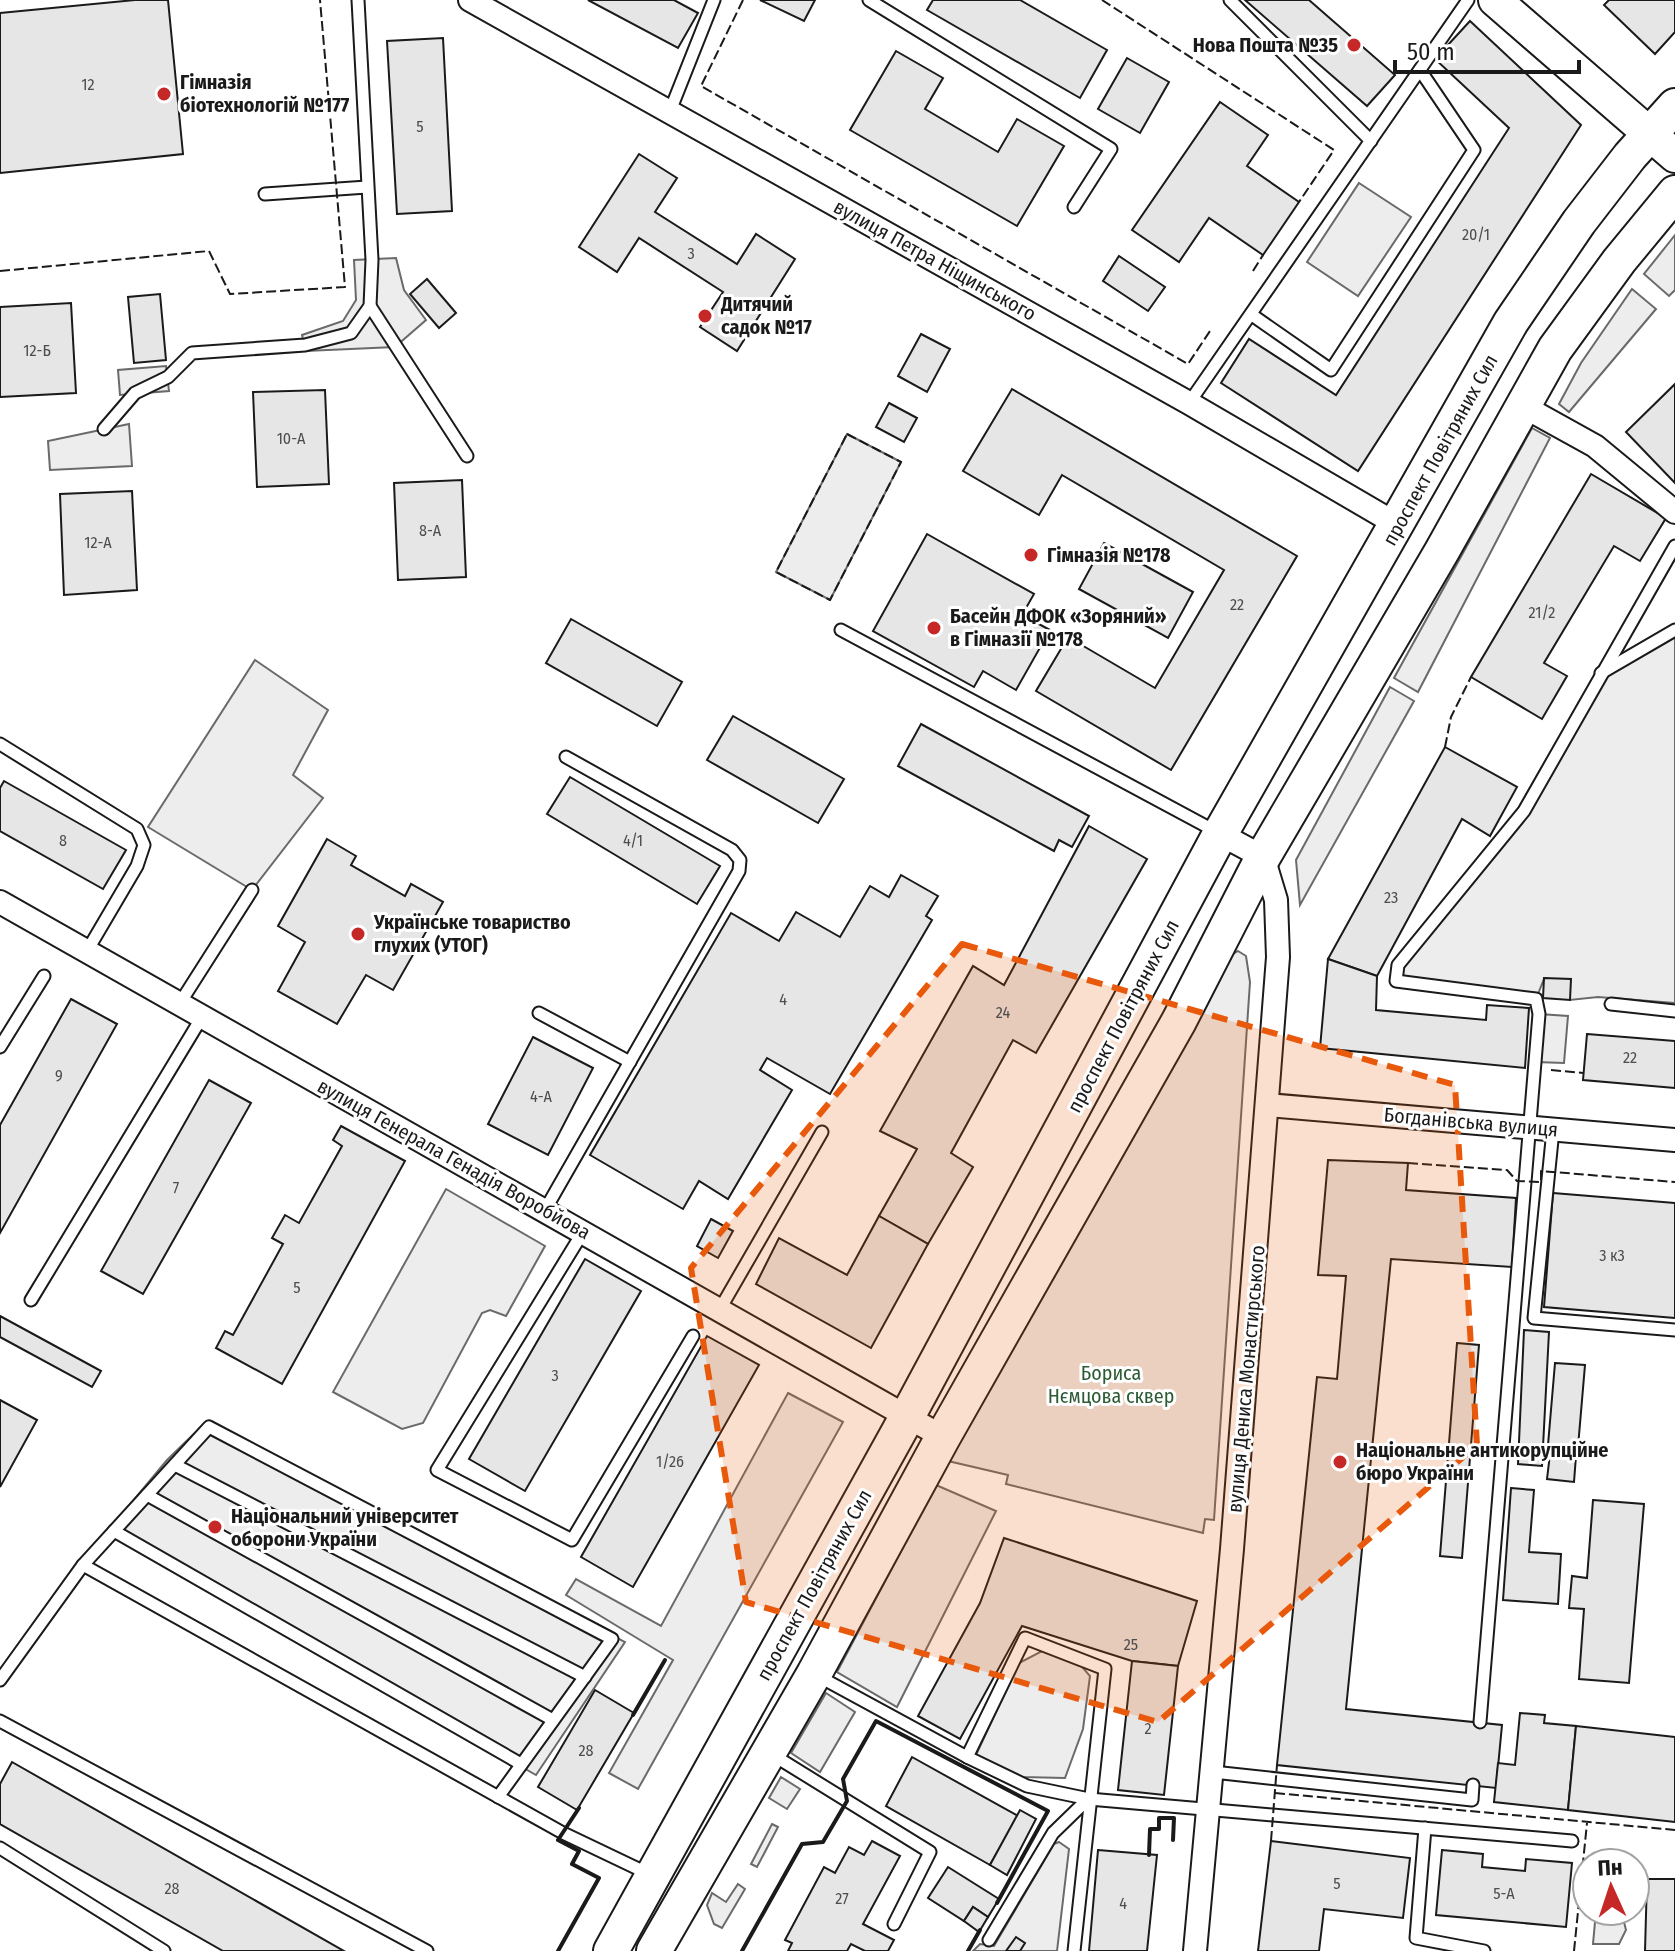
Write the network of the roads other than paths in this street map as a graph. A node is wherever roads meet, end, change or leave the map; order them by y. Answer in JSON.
{"nodes":[{"id":1,"x":358,"y":0,"type":"edge"},
{"id":2,"x":470,"y":0,"type":"edge"},
{"id":3,"x":714,"y":0,"type":"edge"},
{"id":4,"x":869,"y":0,"type":"edge"},
{"id":5,"x":1230,"y":0,"type":"edge"},
{"id":6,"x":1468,"y":0,"type":"edge"},
{"id":7,"x":1495,"y":0,"type":"edge"},
{"id":8,"x":1420,"y":70,"type":"junction"},
{"id":9,"x":1675,"y":106,"type":"edge"},
{"id":10,"x":670,"y":111,"type":"junction"},
{"id":11,"x":1650,"y":133,"type":"junction"},
{"id":12,"x":1371,"y":141,"type":"junction"},
{"id":13,"x":1675,"y":156,"type":"edge"},
{"id":14,"x":367,"y":187,"type":"junction"},
{"id":15,"x":1675,"y":193,"type":"edge"},
{"id":16,"x":265,"y":194,"type":"dead end"},
{"id":17,"x":1074,"y":207,"type":"dead end"},
{"id":18,"x":370,"y":306,"type":"junction"},
{"id":19,"x":1252,"y":315,"type":"junction"},
{"id":20,"x":1189,"y":403,"type":"junction"},
{"id":21,"x":1523,"y":406,"type":"junction"},
{"id":22,"x":104,"y":429,"type":"dead end"},
{"id":23,"x":467,"y":456,"type":"dead end"},
{"id":24,"x":1675,"y":512,"type":"edge"},
{"id":25,"x":1398,"y":525,"type":"junction"},
{"id":26,"x":1675,"y":546,"type":"edge"},
{"id":27,"x":841,"y":630,"type":"dead end"},
{"id":28,"x":1675,"y":630,"type":"edge"},
{"id":29,"x":1600,"y":673,"type":"junction"},
{"id":30,"x":0,"y":744,"type":"edge"},
{"id":31,"x":566,"y":757,"type":"dead end"},
{"id":32,"x":1220,"y":834,"type":"junction"},
{"id":33,"x":1263,"y":857,"type":"junction"},
{"id":34,"x":252,"y":890,"type":"dead end"},
{"id":35,"x":0,"y":902,"type":"edge"},
{"id":36,"x":87,"y":951,"type":"junction"},
{"id":37,"x":44,"y":976,"type":"dead end"},
{"id":38,"x":180,"y":1003,"type":"junction"},
{"id":39,"x":1611,"y":1004,"type":"dead end"},
{"id":40,"x":1675,"y":1011,"type":"edge"},
{"id":41,"x":539,"y":1013,"type":"dead end"},
{"id":42,"x":202,"y":1017,"type":"junction"},
{"id":43,"x":0,"y":1047,"type":"edge"},
{"id":44,"x":630,"y":1062,"type":"junction"},
{"id":45,"x":1268,"y":1105,"type":"junction"},
{"id":46,"x":1529,"y":1127,"type":"junction"},
{"id":47,"x":1553,"y":1130,"type":"junction"},
{"id":48,"x":822,"y":1132,"type":"dead end"},
{"id":49,"x":1675,"y":1140,"type":"edge"},
{"id":50,"x":545,"y":1210,"type":"junction"},
{"id":51,"x":583,"y":1232,"type":"junction"},
{"id":52,"x":31,"y":1300,"type":"dead end"},
{"id":53,"x":720,"y":1309,"type":"junction"},
{"id":54,"x":1675,"y":1330,"type":"edge"},
{"id":55,"x":693,"y":1336,"type":"dead end"},
{"id":56,"x":907,"y":1417,"type":"junction"},
{"id":57,"x":943,"y":1437,"type":"junction"},
{"id":58,"x":175,"y":1465,"type":"junction"},
{"id":59,"x":147,"y":1495,"type":"junction"},
{"id":60,"x":114,"y":1531,"type":"junction"},
{"id":61,"x":83,"y":1565,"type":"junction"},
{"id":62,"x":814,"y":1674,"type":"junction"},
{"id":63,"x":585,"y":1677,"type":"junction"},
{"id":64,"x":0,"y":1680,"type":"edge"},
{"id":65,"x":553,"y":1720,"type":"junction"},
{"id":66,"x":0,"y":1721,"type":"edge"},
{"id":67,"x":1480,"y":1722,"type":"dead end"},
{"id":68,"x":769,"y":1752,"type":"junction"},
{"id":69,"x":967,"y":1757,"type":"junction"},
{"id":70,"x":521,"y":1764,"type":"junction"},
{"id":71,"x":1213,"y":1772,"type":"junction"},
{"id":72,"x":1473,"y":1785,"type":"dead end"},
{"id":73,"x":498,"y":1797,"type":"junction"},
{"id":74,"x":1089,"y":1799,"type":"junction"},
{"id":75,"x":1209,"y":1810,"type":"junction"},
{"id":76,"x":1425,"y":1828,"type":"junction"},
{"id":77,"x":1572,"y":1841,"type":"dead end"},
{"id":78,"x":0,"y":1848,"type":"edge"},
{"id":79,"x":653,"y":1875,"type":"junction"},
{"id":80,"x":894,"y":1924,"type":"dead end"},
{"id":81,"x":989,"y":1940,"type":"dead end"},
{"id":82,"x":164,"y":1951,"type":"edge"},
{"id":83,"x":427,"y":1951,"type":"edge"},
{"id":84,"x":611,"y":1951,"type":"edge"},
{"id":85,"x":654,"y":1951,"type":"edge"},
{"id":86,"x":1074,"y":1951,"type":"edge"},
{"id":87,"x":1195,"y":1951,"type":"edge"},
{"id":88,"x":1484,"y":1951,"type":"edge"}],
"edges":[{"from":1,"to":14,"type":"lane"},
{"from":2,"to":10,"type":"street","name":"вулиця Петра Ніщинського"},
{"from":3,"to":10,"type":"lane"},
{"from":4,"to":17,"type":"lane"},
{"from":5,"to":12,"type":"lane"},
{"from":6,"to":8,"type":"lane"},
{"from":7,"to":11,"type":"street"},
{"from":8,"to":12,"type":"lane"},
{"from":8,"to":19,"type":"lane"},
{"from":9,"to":11,"type":"main road","name":"проспект Повітряних Сил"},
{"from":10,"to":20,"type":"street","name":"вулиця Петра Ніщинського"},
{"from":11,"to":13,"type":"street"},
{"from":11,"to":25,"type":"main road","name":"проспект Повітряних Сил"},
{"from":12,"to":19,"type":"lane"},
{"from":14,"to":16,"type":"lane"},
{"from":14,"to":18,"type":"lane"},
{"from":15,"to":21,"type":"main road","name":"проспект Повітряних Сил"},
{"from":18,"to":22,"type":"lane"},
{"from":18,"to":23,"type":"lane"},
{"from":19,"to":20,"type":"lane"},
{"from":20,"to":25,"type":"street","name":"вулиця Петра Ніщинського"},
{"from":21,"to":24,"type":"street"},
{"from":21,"to":33,"type":"main road","name":"проспект Повітряних Сил"},
{"from":25,"to":32,"type":"main road","name":"проспект Повітряних Сил"},
{"from":26,"to":29,"type":"lane"},
{"from":27,"to":32,"type":"lane"},
{"from":28,"to":29,"type":"lane"},
{"from":29,"to":46,"type":"lane"},
{"from":30,"to":36,"type":"lane"},
{"from":31,"to":44,"type":"lane"},
{"from":32,"to":33,"type":"street"},
{"from":32,"to":56,"type":"main road","name":"проспект Повітряних Сил"},
{"from":33,"to":45,"type":"street","name":"вулиця Дениса Монастирського"},
{"from":33,"to":57,"type":"main road","name":"проспект Повітряних Сил"},
{"from":34,"to":38,"type":"lane"},
{"from":35,"to":36,"type":"street","name":"вулиця Генерала Генадія Воробйова"},
{"from":36,"to":38,"type":"street","name":"вулиця Генерала Генадія Воробйова"},
{"from":37,"to":43,"type":"lane"},
{"from":38,"to":42,"type":"street","name":"вулиця Генерала Генадія Воробйова"},
{"from":39,"to":40,"type":"lane"},
{"from":41,"to":44,"type":"lane"},
{"from":42,"to":50,"type":"street","name":"вулиця Генерала Генадія Воробйова"},
{"from":42,"to":52,"type":"lane"},
{"from":44,"to":50,"type":"lane"},
{"from":45,"to":46,"type":"street","name":"Богданівська вулиця"},
{"from":45,"to":71,"type":"street","name":"вулиця Дениса Монастирського"},
{"from":46,"to":47,"type":"street","name":"Богданівська вулиця"},
{"from":46,"to":67,"type":"lane"},
{"from":47,"to":49,"type":"street","name":"Богданівська вулиця"},
{"from":47,"to":54,"type":"lane"},
{"from":48,"to":53,"type":"lane"},
{"from":50,"to":51,"type":"street","name":"вулиця Генерала Генадія Воробйова"},
{"from":51,"to":53,"type":"street","name":"вулиця Генерала Генадія Воробйова"},
{"from":51,"to":55,"type":"lane"},
{"from":53,"to":56,"type":"street","name":"вулиця Генерала Генадія Воробйова"},
{"from":56,"to":57,"type":"street","name":"вулиця Генерала Генадія Воробйова"},
{"from":56,"to":79,"type":"main road","name":"проспект Повітряних Сил"},
{"from":57,"to":62,"type":"main road","name":"проспект Повітряних Сил"},
{"from":58,"to":59,"type":"lane"},
{"from":58,"to":63,"type":"lane"},
{"from":58,"to":63,"type":"lane"},
{"from":59,"to":60,"type":"lane"},
{"from":59,"to":65,"type":"lane"},
{"from":60,"to":61,"type":"lane"},
{"from":60,"to":70,"type":"lane"},
{"from":61,"to":64,"type":"lane"},
{"from":61,"to":73,"type":"lane"},
{"from":62,"to":68,"type":"main road","name":"проспект Повітряних Сил"},
{"from":62,"to":69,"type":"lane"},
{"from":63,"to":65,"type":"lane"},
{"from":65,"to":70,"type":"lane"},
{"from":66,"to":83,"type":"lane"},
{"from":68,"to":80,"type":"lane"},
{"from":68,"to":85,"type":"main road","name":"проспект Повітряних Сил"},
{"from":69,"to":74,"type":"lane"},
{"from":69,"to":74,"type":"lane"},
{"from":70,"to":73,"type":"lane"},
{"from":71,"to":72,"type":"lane"},
{"from":71,"to":75,"type":"street","name":"вулиця Дениса Монастирського"},
{"from":73,"to":79,"type":"lane"},
{"from":74,"to":75,"type":"lane"},
{"from":74,"to":81,"type":"lane"},
{"from":74,"to":86,"type":"lane"},
{"from":75,"to":76,"type":"lane"},
{"from":75,"to":87,"type":"street","name":"вулиця Дениса Монастирського"},
{"from":76,"to":77,"type":"lane"},
{"from":76,"to":88,"type":"lane"},
{"from":78,"to":82,"type":"lane"},
{"from":79,"to":84,"type":"main road","name":"проспект Повітряних Сил"}]}
